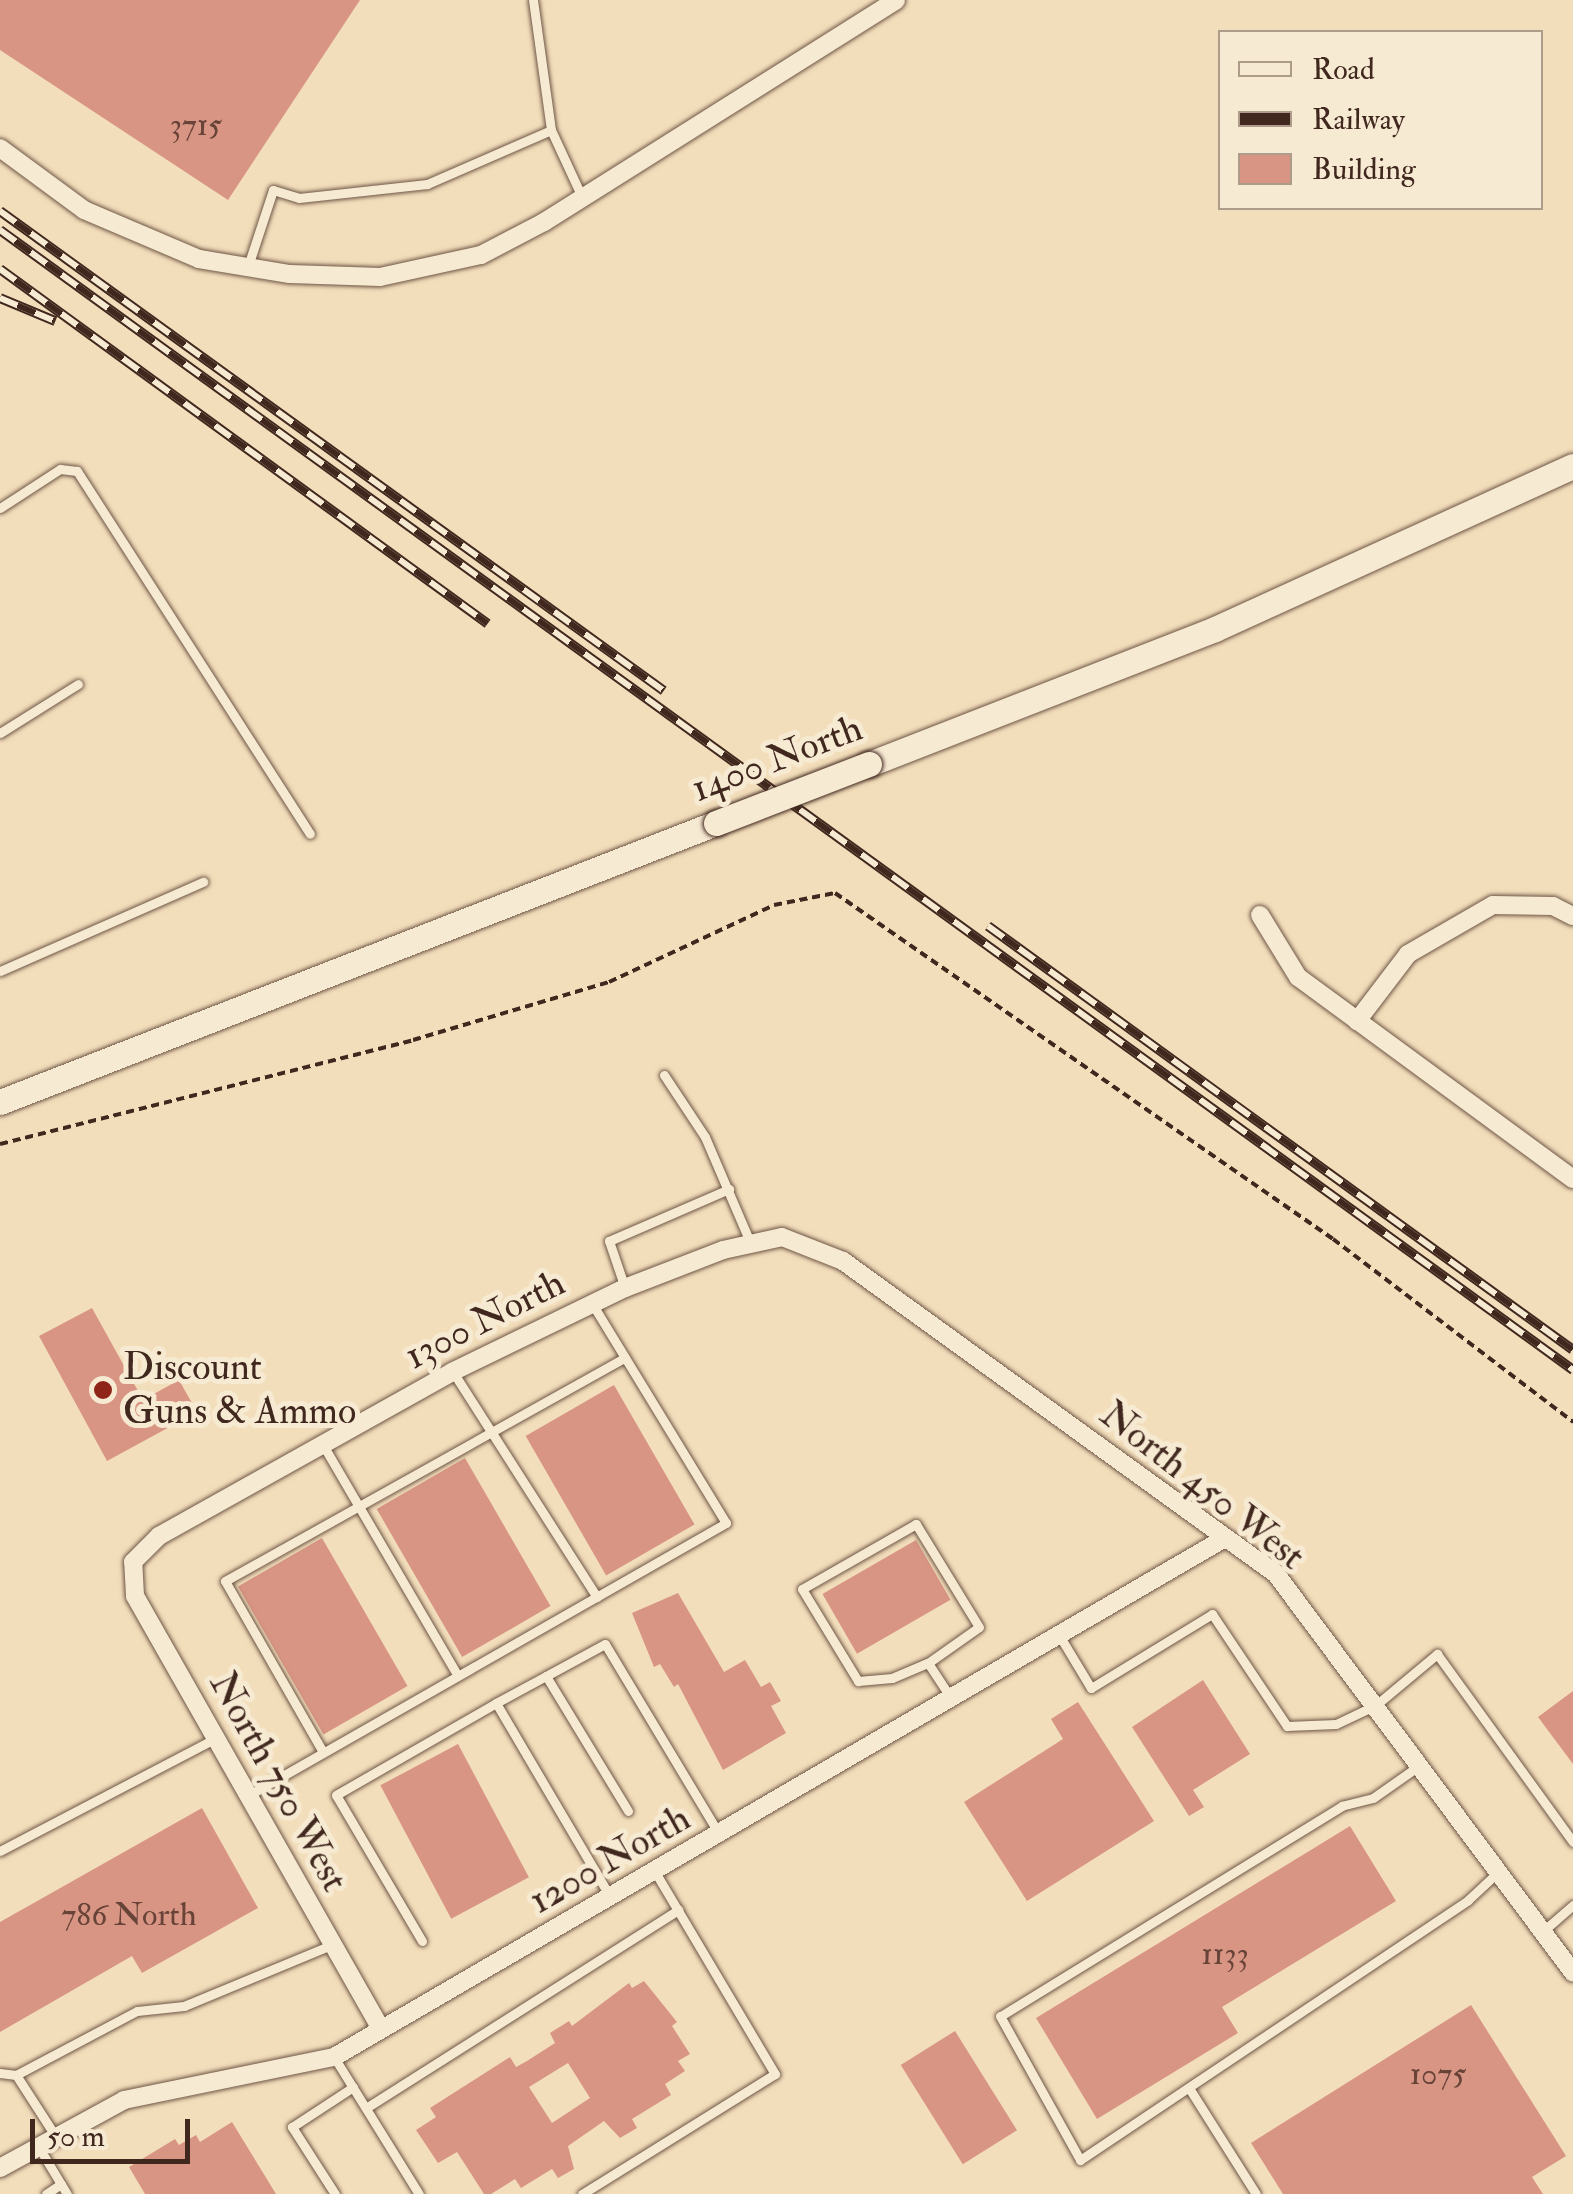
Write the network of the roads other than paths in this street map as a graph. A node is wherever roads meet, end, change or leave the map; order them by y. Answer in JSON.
{"nodes":[{"id":1,"x":533,"y":0,"type":"edge"},
{"id":2,"x":896,"y":0,"type":"edge"},
{"id":3,"x":551,"y":130,"type":"junction"},
{"id":4,"x":0,"y":148,"type":"edge"},
{"id":5,"x":583,"y":200,"type":"junction"},
{"id":6,"x":248,"y":267,"type":"junction"},
{"id":7,"x":1573,"y":466,"type":"edge"},
{"id":8,"x":0,"y":508,"type":"edge"},
{"id":9,"x":78,"y":684,"type":"dead end"},
{"id":10,"x":0,"y":733,"type":"edge"},
{"id":11,"x":310,"y":834,"type":"dead end"},
{"id":12,"x":203,"y":882,"type":"dead end"},
{"id":13,"x":1260,"y":915,"type":"dead end"},
{"id":14,"x":1573,"y":916,"type":"edge"},
{"id":15,"x":0,"y":971,"type":"edge"},
{"id":16,"x":1357,"y":1021,"type":"junction"},
{"id":17,"x":664,"y":1075,"type":"dead end"},
{"id":18,"x":0,"y":1102,"type":"edge"},
{"id":19,"x":1573,"y":1179,"type":"edge"},
{"id":20,"x":729,"y":1190,"type":"junction"},
{"id":21,"x":782,"y":1237,"type":"joint"},
{"id":22,"x":750,"y":1242,"type":"junction"},
{"id":23,"x":625,"y":1288,"type":"junction"},
{"id":24,"x":591,"y":1303,"type":"junction"},
{"id":25,"x":625,"y":1357,"type":"junction"},
{"id":26,"x":452,"y":1372,"type":"junction"},
{"id":27,"x":494,"y":1431,"type":"junction"},
{"id":28,"x":323,"y":1445,"type":"junction"},
{"id":29,"x":361,"y":1504,"type":"junction"},
{"id":30,"x":1225,"y":1538,"type":"junction"},
{"id":31,"x":133,"y":1562,"type":"joint"},
{"id":32,"x":596,"y":1598,"type":"junction"},
{"id":33,"x":1059,"y":1635,"type":"junction"},
{"id":34,"x":928,"y":1662,"type":"junction"},
{"id":35,"x":457,"y":1674,"type":"junction"},
{"id":36,"x":546,"y":1676,"type":"junction"},
{"id":37,"x":952,"y":1698,"type":"junction"},
{"id":38,"x":496,"y":1703,"type":"junction"},
{"id":39,"x":1376,"y":1705,"type":"junction"},
{"id":40,"x":218,"y":1737,"type":"junction"},
{"id":41,"x":323,"y":1752,"type":"junction"},
{"id":42,"x":1422,"y":1764,"type":"junction"},
{"id":43,"x":251,"y":1794,"type":"junction"},
{"id":44,"x":628,"y":1811,"type":"dead end"},
{"id":45,"x":719,"y":1834,"type":"junction"},
{"id":46,"x":1573,"y":1842,"type":"edge"},
{"id":47,"x":0,"y":1852,"type":"edge"},
{"id":48,"x":655,"y":1872,"type":"junction"},
{"id":49,"x":1497,"y":1873,"type":"junction"},
{"id":50,"x":610,"y":1898,"type":"junction"},
{"id":51,"x":1573,"y":1905,"type":"edge"},
{"id":52,"x":678,"y":1910,"type":"junction"},
{"id":53,"x":1542,"y":1932,"type":"junction"},
{"id":54,"x":422,"y":1942,"type":"dead end"},
{"id":55,"x":330,"y":1945,"type":"junction"},
{"id":56,"x":1573,"y":1972,"type":"edge"},
{"id":57,"x":381,"y":2029,"type":"junction"},
{"id":58,"x":334,"y":2056,"type":"junction"},
{"id":59,"x":0,"y":2073,"type":"edge"},
{"id":60,"x":16,"y":2075,"type":"junction"},
{"id":61,"x":353,"y":2087,"type":"junction"},
{"id":62,"x":1189,"y":2088,"type":"junction"},
{"id":63,"x":366,"y":2108,"type":"junction"},
{"id":64,"x":56,"y":2137,"type":"junction"},
{"id":65,"x":38,"y":2146,"type":"junction"},
{"id":66,"x":0,"y":2168,"type":"edge"},
{"id":67,"x":64,"y":2189,"type":"edge"},
{"id":68,"x":417,"y":2190,"type":"edge"},
{"id":69,"x":46,"y":2194,"type":"edge"},
{"id":70,"x":335,"y":2194,"type":"edge"},
{"id":71,"x":402,"y":2194,"type":"edge"},
{"id":72,"x":582,"y":2194,"type":"edge"},
{"id":73,"x":1256,"y":2194,"type":"edge"}],
"edges":[{"from":1,"to":3,"type":"lane"},
{"from":2,"to":5,"type":"street"},
{"from":3,"to":5,"type":"lane"},
{"from":3,"to":6,"type":"lane"},
{"from":4,"to":6,"type":"street"},
{"from":5,"to":6,"type":"street"},
{"from":7,"to":18,"type":"main road","name":"1400 North","bridge":true},
{"from":8,"to":11,"type":"lane"},
{"from":9,"to":10,"type":"lane"},
{"from":12,"to":15,"type":"lane"},
{"from":13,"to":16,"type":"street"},
{"from":14,"to":16,"type":"street"},
{"from":16,"to":19,"type":"street"},
{"from":17,"to":20,"type":"lane"},
{"from":20,"to":22,"type":"lane"},
{"from":20,"to":23,"type":"lane"},
{"from":21,"to":22,"type":"street","name":"1300 North"},
{"from":21,"to":30,"type":"street","name":"North 450 West"},
{"from":22,"to":23,"type":"street","name":"1300 North"},
{"from":23,"to":24,"type":"street","name":"1300 North"},
{"from":24,"to":25,"type":"lane"},
{"from":24,"to":26,"type":"street","name":"1300 North"},
{"from":25,"to":27,"type":"lane"},
{"from":25,"to":32,"type":"lane"},
{"from":26,"to":27,"type":"lane"},
{"from":26,"to":28,"type":"street","name":"1300 North"},
{"from":27,"to":29,"type":"lane"},
{"from":27,"to":32,"type":"lane"},
{"from":28,"to":29,"type":"lane"},
{"from":28,"to":31,"type":"street","name":"1300 North"},
{"from":29,"to":35,"type":"lane"},
{"from":29,"to":41,"type":"lane"},
{"from":30,"to":33,"type":"street","name":"1200 North"},
{"from":30,"to":39,"type":"street","name":"North 450 West"},
{"from":31,"to":40,"type":"street","name":"North 750 West"},
{"from":32,"to":35,"type":"lane"},
{"from":33,"to":37,"type":"street","name":"1200 North"},
{"from":33,"to":39,"type":"lane"},
{"from":34,"to":34,"type":"lane"},
{"from":34,"to":37,"type":"lane"},
{"from":35,"to":41,"type":"lane"},
{"from":36,"to":38,"type":"lane"},
{"from":36,"to":44,"type":"lane"},
{"from":36,"to":45,"type":"lane"},
{"from":37,"to":45,"type":"street","name":"1200 North"},
{"from":38,"to":50,"type":"lane"},
{"from":38,"to":54,"type":"lane"},
{"from":39,"to":42,"type":"street","name":"North 450 West"},
{"from":39,"to":46,"type":"lane"},
{"from":40,"to":43,"type":"street","name":"North 750 West"},
{"from":40,"to":47,"type":"lane"},
{"from":41,"to":43,"type":"lane"},
{"from":42,"to":49,"type":"street","name":"North 450 West"},
{"from":42,"to":62,"type":"lane"},
{"from":43,"to":55,"type":"street","name":"North 750 West"},
{"from":45,"to":48,"type":"street","name":"1200 North"},
{"from":48,"to":50,"type":"street","name":"1200 North"},
{"from":48,"to":52,"type":"lane"},
{"from":49,"to":53,"type":"street","name":"North 450 West"},
{"from":49,"to":62,"type":"lane"},
{"from":50,"to":57,"type":"street","name":"1200 North"},
{"from":51,"to":53,"type":"lane"},
{"from":52,"to":63,"type":"lane"},
{"from":52,"to":72,"type":"lane"},
{"from":53,"to":56,"type":"street","name":"North 450 West"},
{"from":55,"to":57,"type":"street","name":"North 750 West"},
{"from":55,"to":60,"type":"lane"},
{"from":57,"to":58,"type":"street","name":"1200 North"},
{"from":58,"to":61,"type":"lane"},
{"from":58,"to":64,"type":"street","name":"1200 North"},
{"from":59,"to":60,"type":"lane"},
{"from":60,"to":64,"type":"lane"},
{"from":61,"to":63,"type":"lane"},
{"from":61,"to":70,"type":"lane"},
{"from":62,"to":73,"type":"lane"},
{"from":63,"to":68,"type":"lane"},
{"from":64,"to":65,"type":"street","name":"1200 North"},
{"from":65,"to":66,"type":"street","name":"1200 North"},
{"from":65,"to":67,"type":"lane"},
{"from":67,"to":69,"type":"lane"},
{"from":68,"to":71,"type":"lane"}]}
